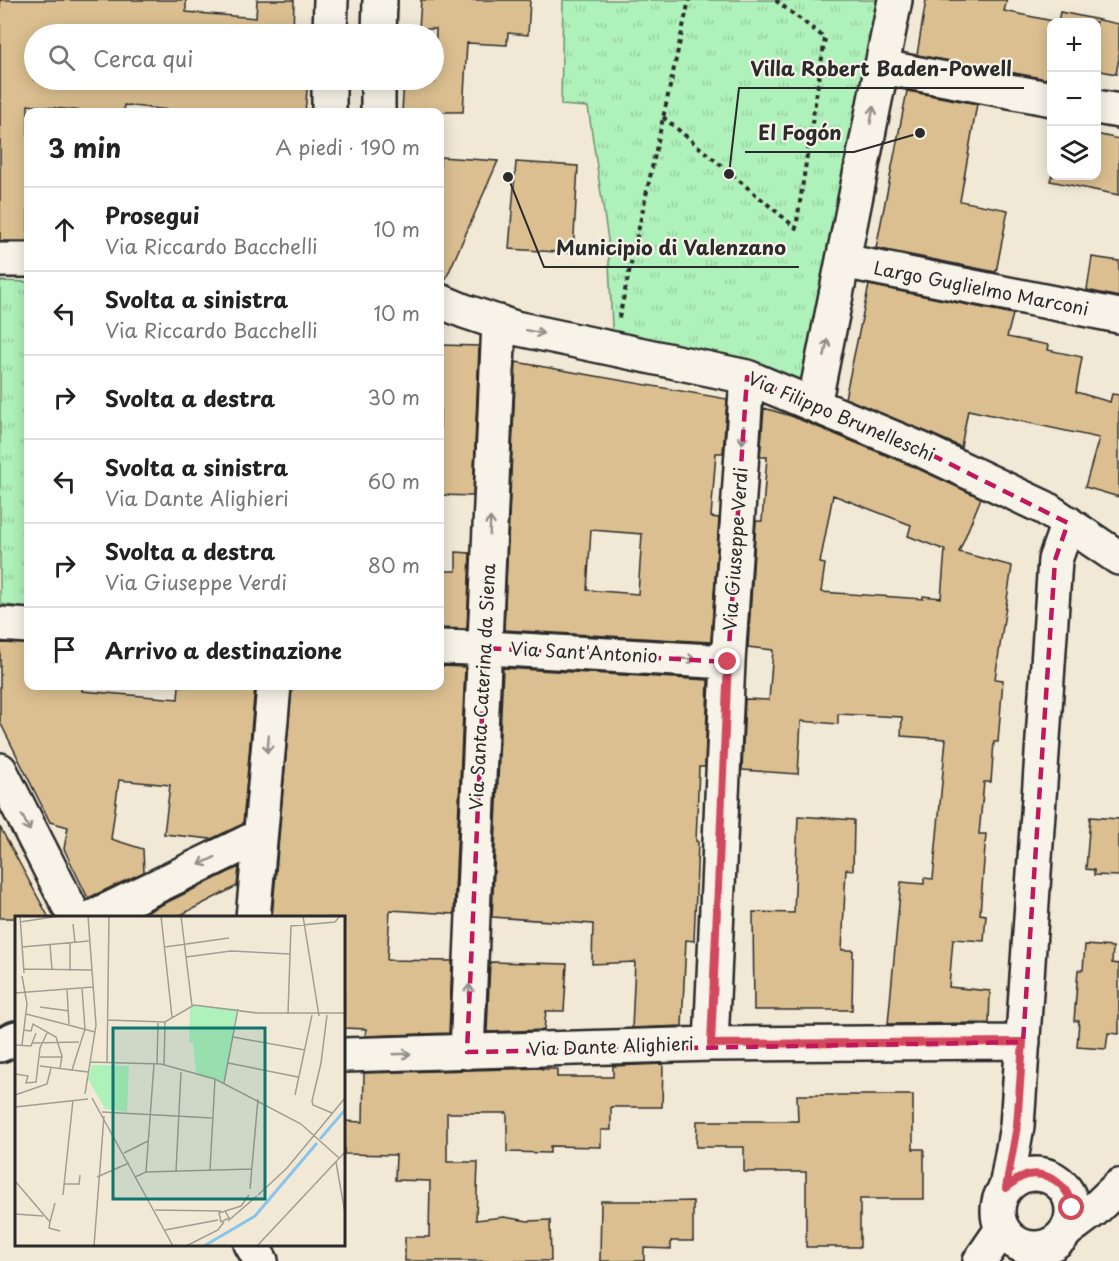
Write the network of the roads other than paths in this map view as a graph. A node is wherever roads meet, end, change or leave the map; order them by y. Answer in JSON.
{"nodes":[{"id":1,"x":330,"y":0,"type":"edge"},
{"id":2,"x":380,"y":0,"type":"edge"},
{"id":3,"x":895,"y":0,"type":"edge"},
{"id":4,"x":330,"y":24,"type":"edge"},
{"id":5,"x":379,"y":24,"type":"edge"},
{"id":6,"x":882,"y":67,"type":"junction"},
{"id":7,"x":329,"y":90,"type":"edge"},
{"id":8,"x":378,"y":90,"type":"edge"},
{"id":9,"x":1047,"y":98,"type":"edge"},
{"id":10,"x":329,"y":108,"type":"edge"},
{"id":11,"x":378,"y":108,"type":"edge"},
{"id":12,"x":1101,"y":108,"type":"edge"},
{"id":13,"x":1119,"y":111,"type":"edge"},
{"id":14,"x":0,"y":260,"type":"edge"},
{"id":15,"x":24,"y":260,"type":"edge"},
{"id":16,"x":843,"y":261,"type":"junction"},
{"id":17,"x":444,"y":303,"type":"edge"},
{"id":18,"x":1119,"y":316,"type":"edge"},
{"id":19,"x":499,"y":322,"type":"junction"},
{"id":20,"x":747,"y":377,"type":"junction"},
{"id":21,"x":814,"y":405,"type":"junction"},
{"id":22,"x":1068,"y":524,"type":"junction"},
{"id":23,"x":1119,"y":558,"type":"edge"},
{"id":24,"x":0,"y":624,"type":"edge"},
{"id":25,"x":24,"y":626,"type":"edge"},
{"id":26,"x":444,"y":647,"type":"edge"},
{"id":27,"x":485,"y":648,"type":"junction"},
{"id":28,"x":728,"y":662,"type":"junction"},
{"id":29,"x":274,"y":690,"type":"edge"},
{"id":30,"x":0,"y":771,"type":"edge"},
{"id":31,"x":260,"y":836,"type":"junction"},
{"id":32,"x":74,"y":916,"type":"edge"},
{"id":33,"x":95,"y":916,"type":"edge"},
{"id":34,"x":253,"y":916,"type":"edge"},
{"id":35,"x":15,"y":1038,"type":"edge"},
{"id":36,"x":1023,"y":1042,"type":"junction"},
{"id":37,"x":711,"y":1044,"type":"junction"},
{"id":38,"x":0,"y":1045,"type":"edge"},
{"id":39,"x":466,"y":1052,"type":"junction"},
{"id":40,"x":345,"y":1055,"type":"edge"},
{"id":41,"x":1119,"y":1186,"type":"edge"},
{"id":42,"x":1006,"y":1188,"type":"junction"},
{"id":43,"x":1002,"y":1229,"type":"junction"},
{"id":44,"x":1065,"y":1233,"type":"junction"},
{"id":45,"x":252,"y":1246,"type":"edge"},
{"id":46,"x":261,"y":1261,"type":"edge"},
{"id":47,"x":980,"y":1261,"type":"edge"},
{"id":48,"x":1035,"y":1261,"type":"edge"}],
"edges":[{"from":1,"to":4,"type":"street"},
{"from":2,"to":5,"type":"street"},
{"from":3,"to":6,"type":"street"},
{"from":6,"to":9,"type":"street"},
{"from":16,"to":6,"type":"street","one_way":true},
{"from":7,"to":10,"type":"street"},
{"from":8,"to":11,"type":"street"},
{"from":12,"to":13,"type":"street"},
{"from":14,"to":15,"type":"street"},
{"from":16,"to":18,"type":"street","name":"Largo Guglielmo Marconi"},
{"from":21,"to":16,"type":"street","one_way":true},
{"from":17,"to":19,"type":"street","name":"Via Filippo Brunelleschi"},
{"from":19,"to":20,"type":"street","name":"Via Filippo Brunelleschi","one_way":true},
{"from":27,"to":19,"type":"street","name":"Via Santa Caterina da Siena","one_way":true},
{"from":20,"to":21,"type":"street","name":"Via Filippo Brunelleschi"},
{"from":20,"to":28,"type":"street","name":"Via Giuseppe Verdi","one_way":true},
{"from":21,"to":22,"type":"street","name":"Via Filippo Brunelleschi"},
{"from":22,"to":23,"type":"street","name":"Via Filippo Brunelleschi"},
{"from":22,"to":36,"type":"street"},
{"from":24,"to":25,"type":"street"},
{"from":26,"to":27,"type":"street","name":"Via Sant'Antonio"},
{"from":27,"to":28,"type":"street","name":"Via Sant'Antonio","one_way":true},
{"from":39,"to":27,"type":"street","name":"Via Santa Caterina da Siena","one_way":true},
{"from":28,"to":37,"type":"street","name":"Via Giuseppe Verdi"},
{"from":29,"to":31,"type":"street","one_way":true},
{"from":30,"to":32,"type":"street","one_way":true},
{"from":31,"to":33,"type":"street","one_way":true},
{"from":31,"to":34,"type":"street"},
{"from":35,"to":38,"type":"street"},
{"from":36,"to":37,"type":"street","name":"Via Dante Alighieri"},
{"from":36,"to":42,"type":"street"},
{"from":37,"to":39,"type":"street","name":"Via Dante Alighieri"},
{"from":40,"to":39,"type":"street","name":"Via Dante Alighieri","one_way":true},
{"from":41,"to":44,"type":"street"},
{"from":42,"to":43,"type":"street"},
{"from":42,"to":44,"type":"street"},
{"from":43,"to":44,"type":"street"},
{"from":43,"to":47,"type":"street"},
{"from":44,"to":48,"type":"street"},
{"from":45,"to":46,"type":"street"}]}
